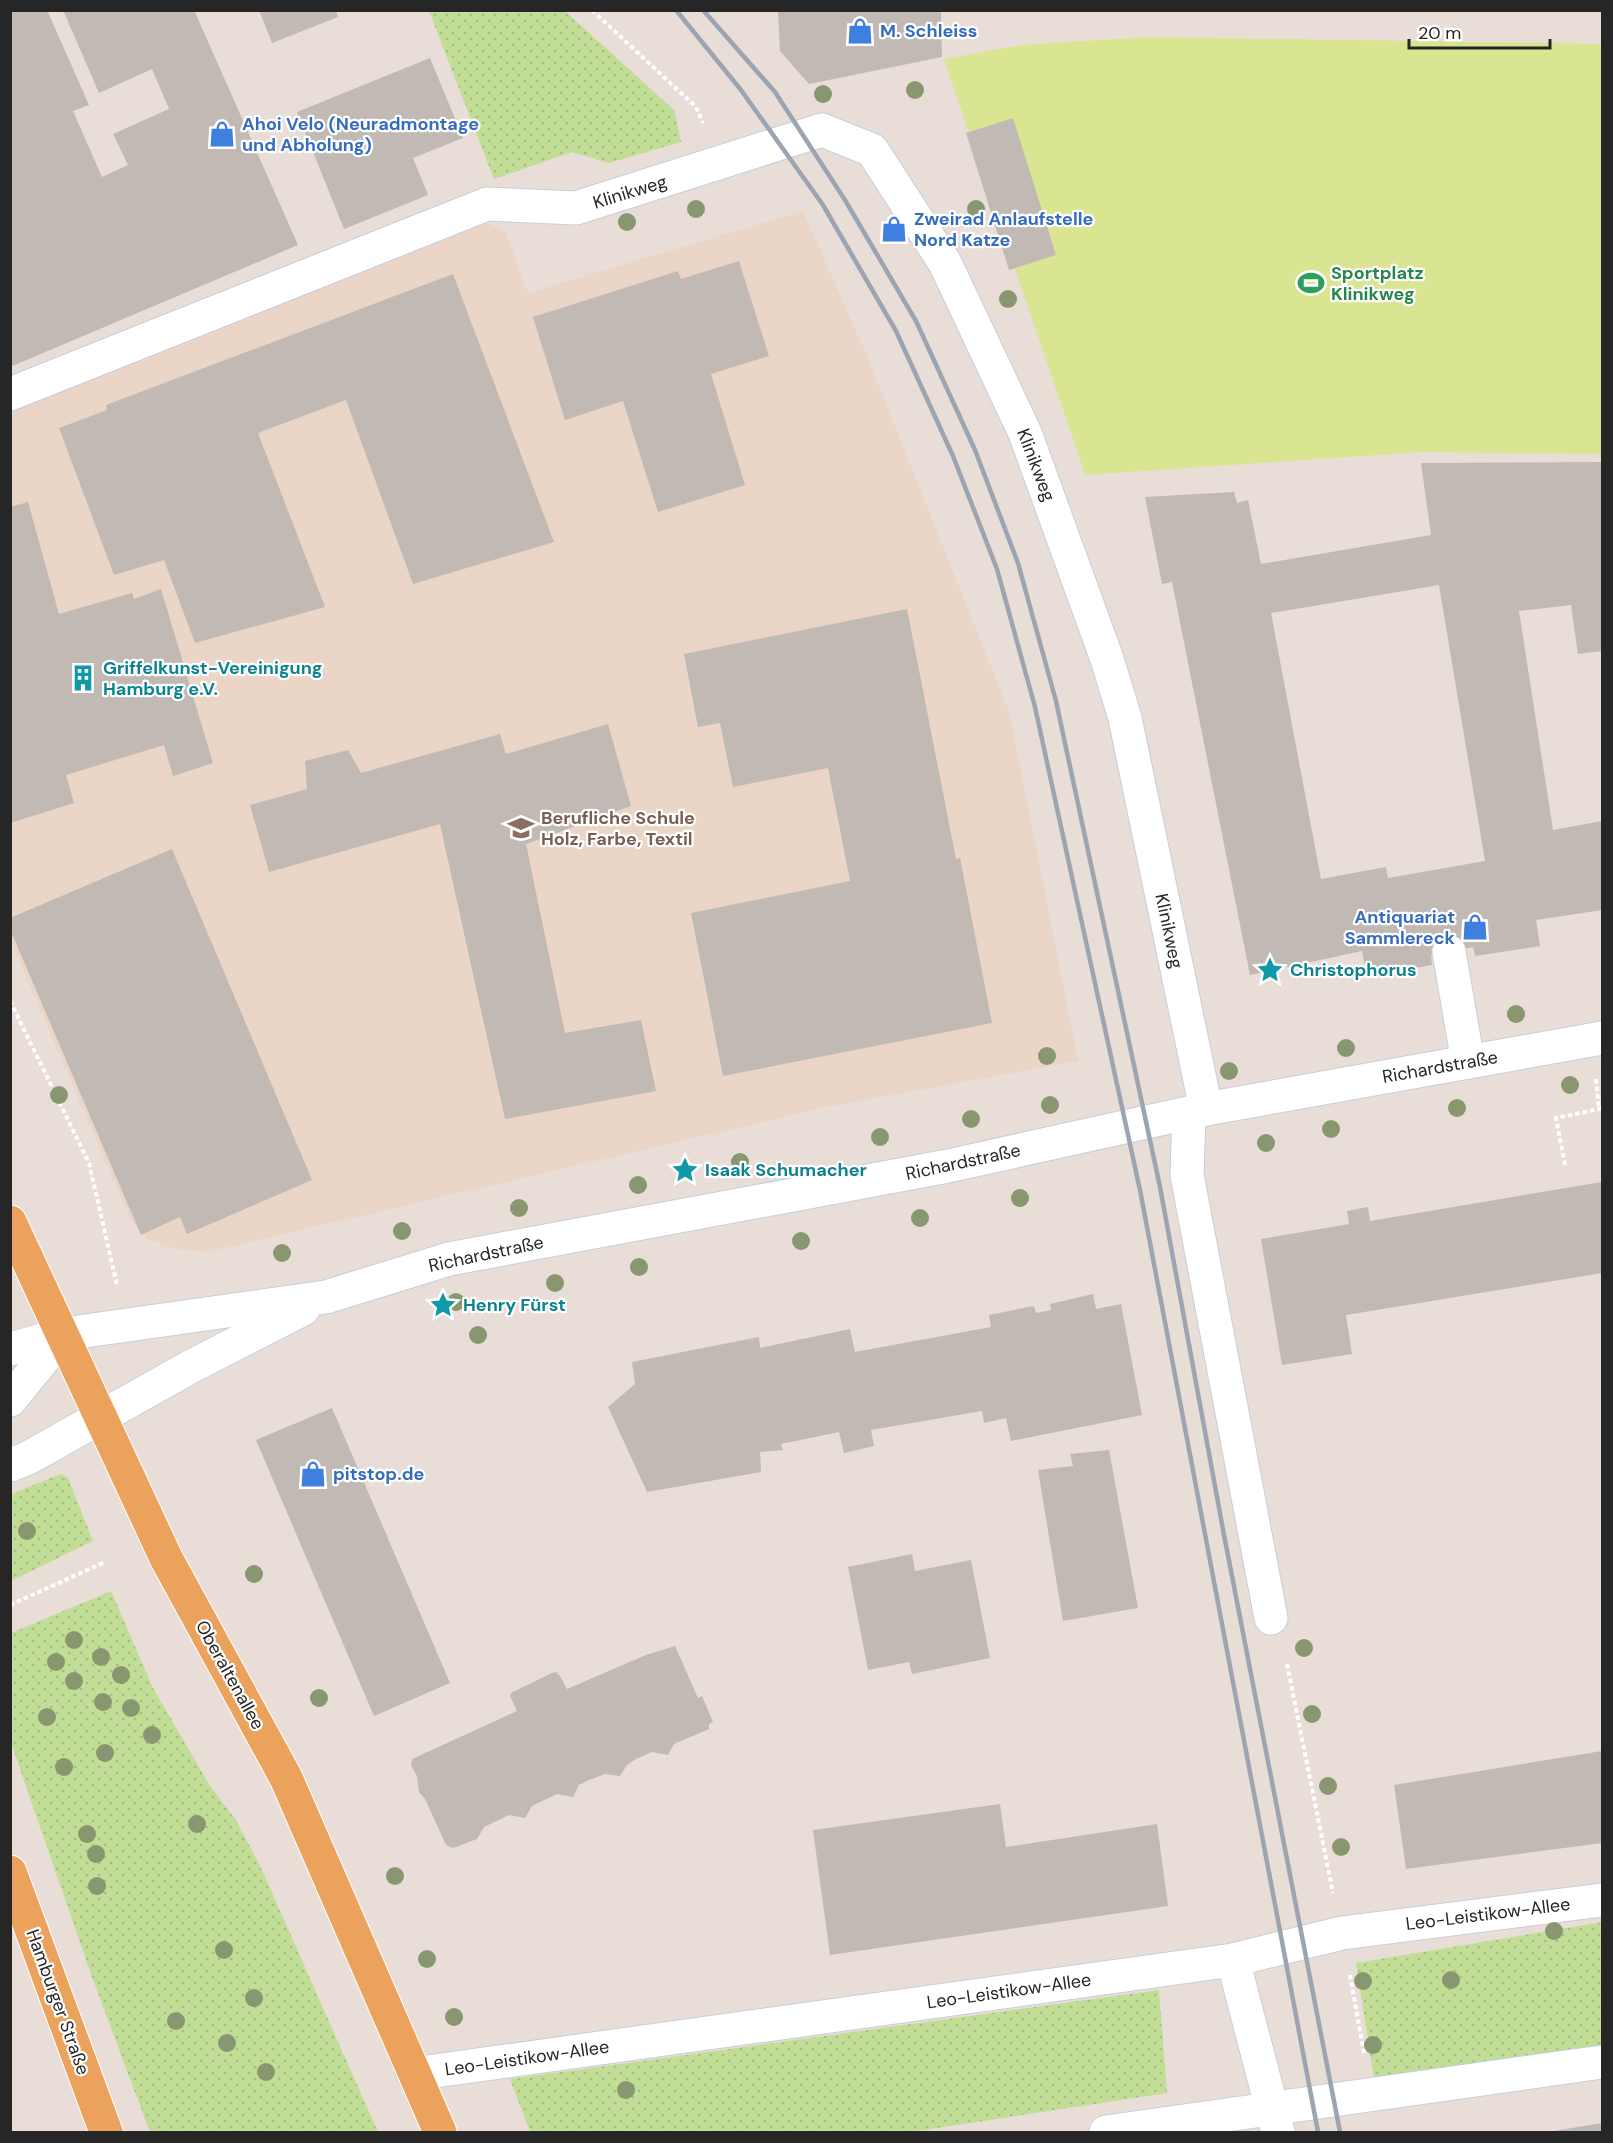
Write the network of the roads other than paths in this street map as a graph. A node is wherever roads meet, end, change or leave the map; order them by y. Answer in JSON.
{"nodes":[{"id":1,"x":10,"y":394,"type":"edge"},
{"id":2,"x":1449,"y":952,"type":"dead end"},
{"id":3,"x":1602,"y":1038,"type":"edge"},
{"id":4,"x":1468,"y":1062,"type":"junction"},
{"id":5,"x":1198,"y":1112,"type":"junction"},
{"id":6,"x":10,"y":1222,"type":"edge"},
{"id":7,"x":326,"y":1297,"type":"junction"},
{"id":8,"x":64,"y":1334,"type":"junction"},
{"id":9,"x":10,"y":1349,"type":"edge"},
{"id":10,"x":10,"y":1400,"type":"edge"},
{"id":11,"x":100,"y":1417,"type":"junction"},
{"id":12,"x":10,"y":1465,"type":"edge"},
{"id":13,"x":1271,"y":1618,"type":"dead end"},
{"id":14,"x":10,"y":1872,"type":"edge"},
{"id":15,"x":1602,"y":1900,"type":"edge"},
{"id":16,"x":1233,"y":1960,"type":"junction"},
{"id":17,"x":1602,"y":2062,"type":"edge"},
{"id":18,"x":413,"y":2074,"type":"junction"},
{"id":19,"x":1276,"y":2120,"type":"edge"},
{"id":20,"x":106,"y":2133,"type":"edge"},
{"id":21,"x":440,"y":2133,"type":"edge"},
{"id":22,"x":1106,"y":2133,"type":"edge"}],
"edges":[{"from":1,"to":5,"type":"street","name":"Klinikweg"},
{"from":2,"to":4,"type":"street"},
{"from":3,"to":4,"type":"street","name":"Richardstraße"},
{"from":4,"to":5,"type":"street","name":"Richardstraße"},
{"from":5,"to":7,"type":"street","name":"Richardstraße"},
{"from":5,"to":13,"type":"street","name":"Klinikweg"},
{"from":6,"to":8,"type":"main road","name":"Oberaltenallee"},
{"from":7,"to":8,"type":"street","name":"Richardstraße"},
{"from":7,"to":11,"type":"street","name":"Richardstraße"},
{"from":8,"to":9,"type":"street","name":"Richardstraße"},
{"from":8,"to":10,"type":"street"},
{"from":8,"to":11,"type":"main road","name":"Oberaltenallee"},
{"from":11,"to":12,"type":"street","name":"Richardstraße"},
{"from":11,"to":18,"type":"main road","name":"Oberaltenallee"},
{"from":14,"to":20,"type":"main road","name":"Hamburger Straße"},
{"from":15,"to":16,"type":"street","name":"Leo-Leistikow-Allee"},
{"from":16,"to":18,"type":"street","name":"Leo-Leistikow-Allee"},
{"from":16,"to":19,"type":"street"},
{"from":17,"to":19,"type":"street"},
{"from":18,"to":21,"type":"main road","name":"Oberaltenallee"},
{"from":19,"to":22,"type":"street"}]}
